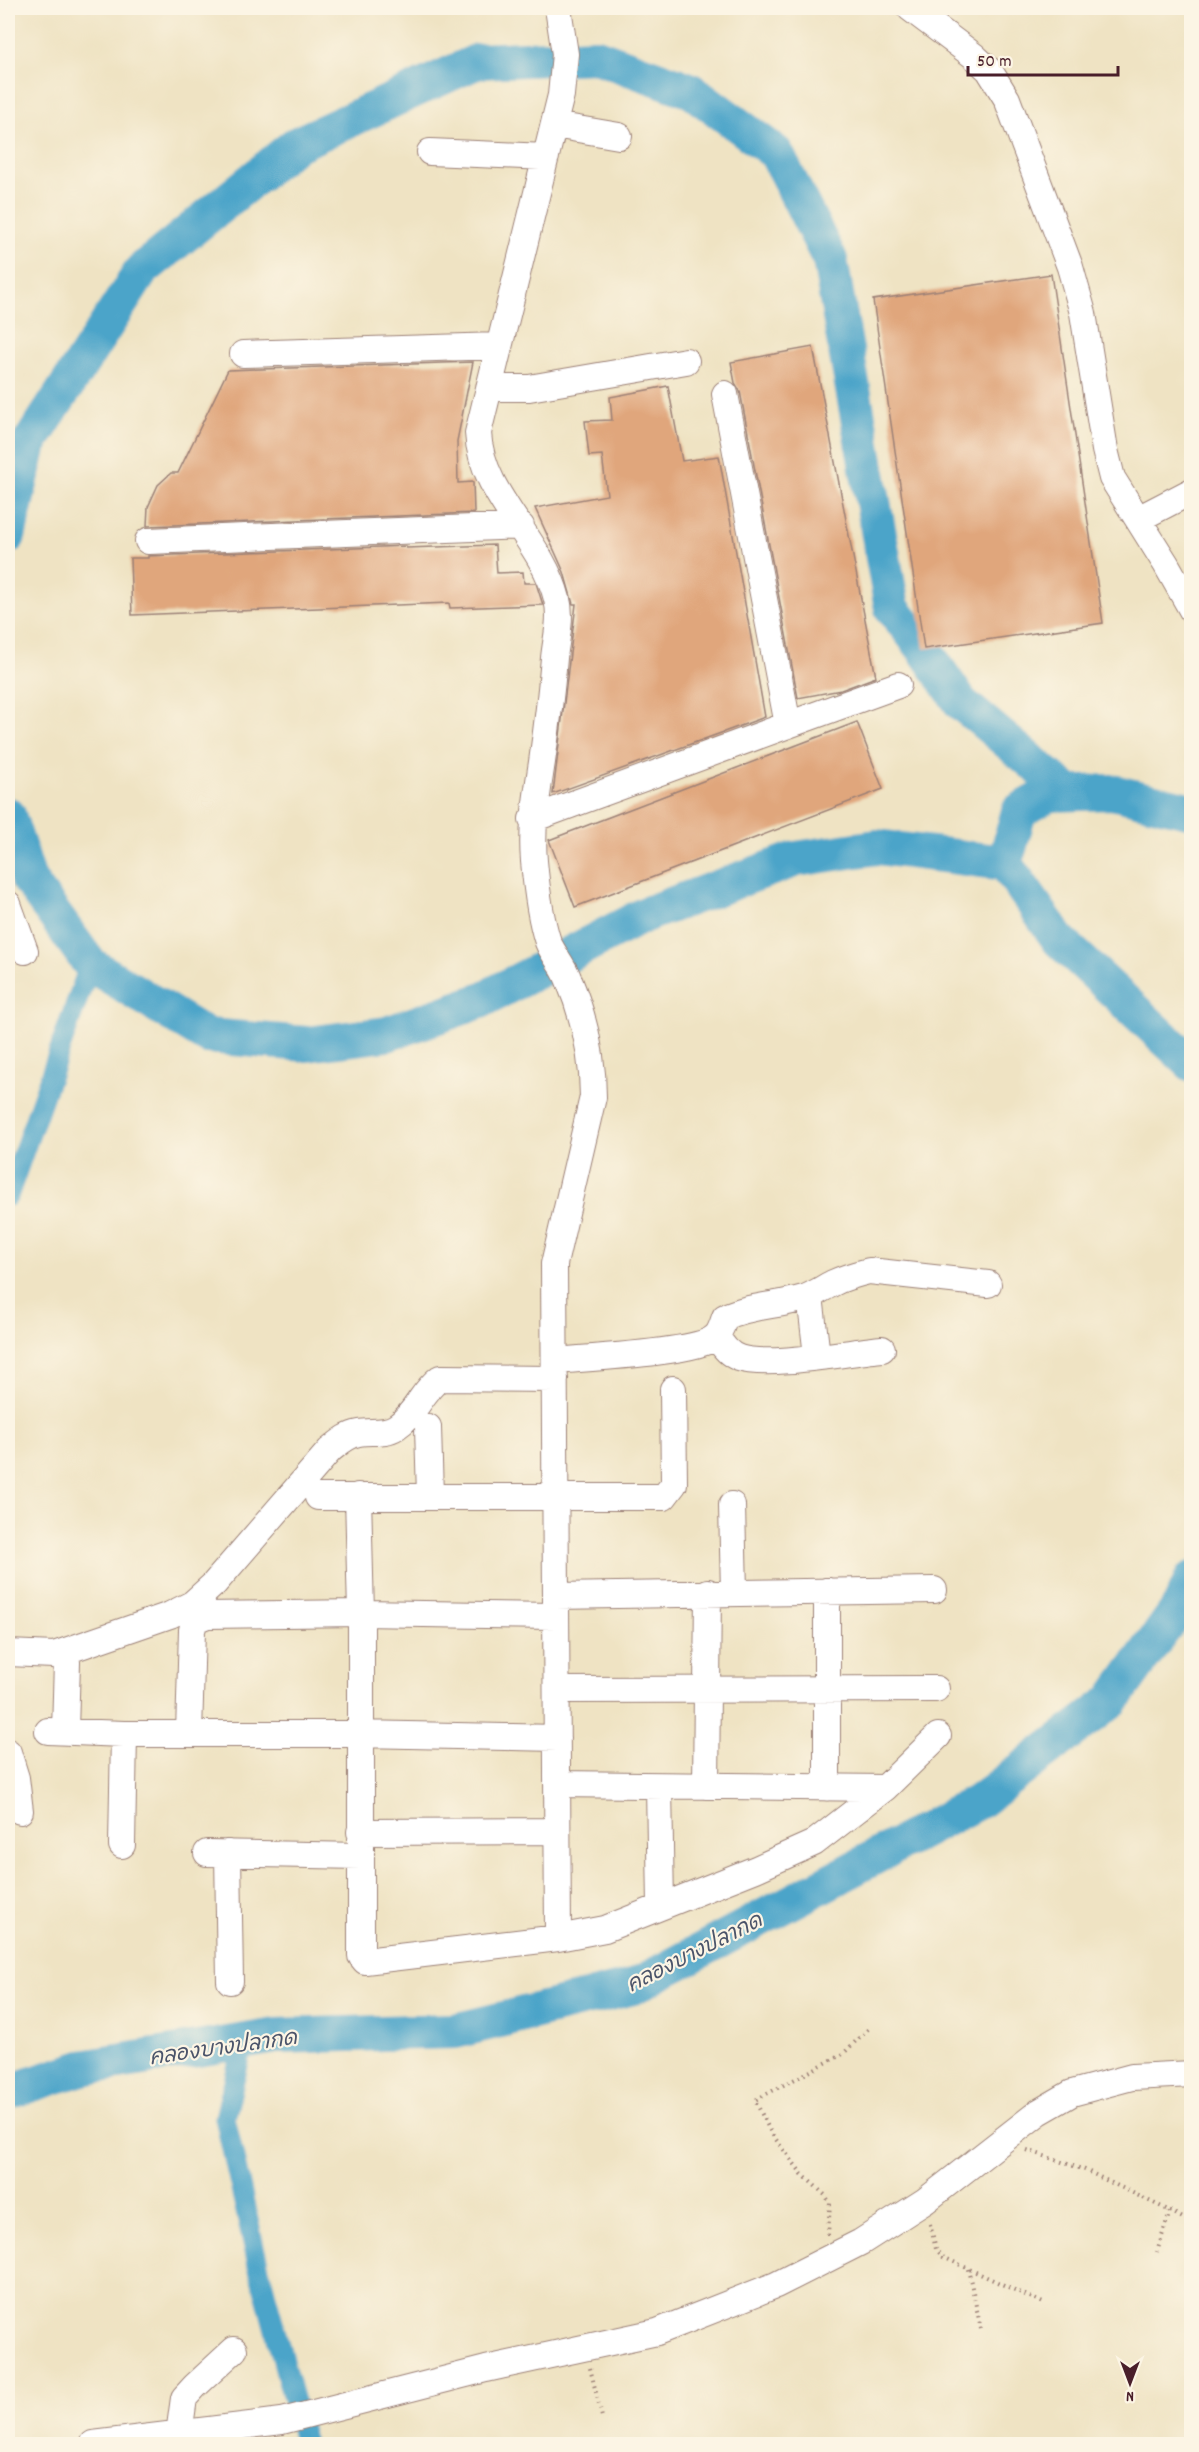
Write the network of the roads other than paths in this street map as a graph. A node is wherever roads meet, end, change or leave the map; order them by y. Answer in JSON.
{"nodes":[{"id":1,"x":558,"y":8,"type":"edge"},
{"id":2,"x":910,"y":8,"type":"edge"},
{"id":3,"x":554,"y":125,"type":"junction"},
{"id":4,"x":619,"y":136,"type":"dead end"},
{"id":5,"x":430,"y":152,"type":"dead end"},
{"id":6,"x":546,"y":157,"type":"junction"},
{"id":7,"x":499,"y":346,"type":"junction"},
{"id":8,"x":243,"y":354,"type":"dead end"},
{"id":9,"x":686,"y":361,"type":"dead end"},
{"id":10,"x":489,"y":388,"type":"junction"},
{"id":11,"x":725,"y":394,"type":"dead end"},
{"id":12,"x":1191,"y":490,"type":"edge"},
{"id":13,"x":1137,"y":519,"type":"junction"},
{"id":14,"x":521,"y":526,"type":"junction"},
{"id":15,"x":148,"y":541,"type":"dead end"},
{"id":16,"x":1191,"y":610,"type":"edge"},
{"id":17,"x":898,"y":685,"type":"dead end"},
{"id":18,"x":788,"y":725,"type":"junction"},
{"id":19,"x":532,"y":819,"type":"junction"},
{"id":20,"x":8,"y":904,"type":"edge"},
{"id":21,"x":25,"y":951,"type":"dead end"},
{"id":22,"x":988,"y":1284,"type":"dead end"},
{"id":23,"x":810,"y":1296,"type":"junction"},
{"id":24,"x":717,"y":1336,"type":"junction"},
{"id":25,"x":882,"y":1349,"type":"dead end"},
{"id":26,"x":817,"y":1356,"type":"junction"},
{"id":27,"x":555,"y":1370,"type":"junction"},
{"id":28,"x":673,"y":1389,"type":"dead end"},
{"id":29,"x":428,"y":1427,"type":"dead end"},
{"id":30,"x":430,"y":1496,"type":"junction"},
{"id":31,"x":557,"y":1496,"type":"junction"},
{"id":32,"x":318,"y":1497,"type":"dead end"},
{"id":33,"x":358,"y":1497,"type":"junction"},
{"id":34,"x":732,"y":1505,"type":"dead end"},
{"id":35,"x":934,"y":1590,"type":"dead end"},
{"id":36,"x":827,"y":1591,"type":"junction"},
{"id":37,"x":708,"y":1592,"type":"junction"},
{"id":38,"x":734,"y":1592,"type":"junction"},
{"id":39,"x":556,"y":1606,"type":"junction"},
{"id":40,"x":361,"y":1613,"type":"junction"},
{"id":41,"x":8,"y":1653,"type":"edge"},
{"id":42,"x":67,"y":1662,"type":"dead end"},
{"id":43,"x":825,"y":1689,"type":"junction"},
{"id":44,"x":936,"y":1689,"type":"dead end"},
{"id":45,"x":557,"y":1690,"type":"junction"},
{"id":46,"x":706,"y":1690,"type":"junction"},
{"id":47,"x":189,"y":1733,"type":"junction"},
{"id":48,"x":124,"y":1734,"type":"junction"},
{"id":49,"x":360,"y":1734,"type":"junction"},
{"id":50,"x":938,"y":1736,"type":"dead end"},
{"id":51,"x":557,"y":1738,"type":"junction"},
{"id":52,"x":8,"y":1752,"type":"edge"},
{"id":53,"x":557,"y":1784,"type":"junction"},
{"id":54,"x":659,"y":1786,"type":"junction"},
{"id":55,"x":706,"y":1786,"type":"junction"},
{"id":56,"x":827,"y":1788,"type":"junction"},
{"id":57,"x":885,"y":1788,"type":"junction"},
{"id":58,"x":20,"y":1811,"type":"dead end"},
{"id":59,"x":557,"y":1831,"type":"junction"},
{"id":60,"x":360,"y":1844,"type":"junction"},
{"id":61,"x":122,"y":1845,"type":"dead end"},
{"id":62,"x":661,"y":1906,"type":"junction"},
{"id":63,"x":558,"y":1938,"type":"junction"},
{"id":64,"x":230,"y":1981,"type":"dead end"},
{"id":65,"x":1191,"y":2074,"type":"edge"},
{"id":66,"x":234,"y":2350,"type":"dead end"},
{"id":67,"x":179,"y":2433,"type":"junction"},
{"id":68,"x":93,"y":2445,"type":"edge"}],
"edges":[{"from":1,"to":3,"type":"street"},
{"from":2,"to":13,"type":"street"},
{"from":3,"to":4,"type":"street"},
{"from":3,"to":6,"type":"street"},
{"from":5,"to":6,"type":"street"},
{"from":6,"to":7,"type":"street"},
{"from":7,"to":8,"type":"street"},
{"from":7,"to":10,"type":"street"},
{"from":9,"to":10,"type":"street"},
{"from":10,"to":14,"type":"street"},
{"from":11,"to":18,"type":"street"},
{"from":12,"to":13,"type":"street"},
{"from":13,"to":16,"type":"street"},
{"from":14,"to":15,"type":"street"},
{"from":14,"to":19,"type":"street"},
{"from":17,"to":18,"type":"street"},
{"from":18,"to":19,"type":"street"},
{"from":19,"to":27,"type":"street"},
{"from":20,"to":21,"type":"street"},
{"from":22,"to":23,"type":"street"},
{"from":23,"to":24,"type":"street"},
{"from":23,"to":26,"type":"street"},
{"from":24,"to":26,"type":"street"},
{"from":24,"to":27,"type":"street"},
{"from":25,"to":26,"type":"street"},
{"from":27,"to":31,"type":"street"},
{"from":27,"to":41,"type":"street"},
{"from":28,"to":31,"type":"street"},
{"from":29,"to":30,"type":"street"},
{"from":30,"to":31,"type":"street"},
{"from":30,"to":33,"type":"street"},
{"from":31,"to":39,"type":"street"},
{"from":32,"to":33,"type":"street"},
{"from":33,"to":40,"type":"street"},
{"from":34,"to":38,"type":"street"},
{"from":35,"to":36,"type":"street"},
{"from":36,"to":38,"type":"street"},
{"from":36,"to":43,"type":"street"},
{"from":37,"to":38,"type":"street"},
{"from":37,"to":39,"type":"street"},
{"from":37,"to":46,"type":"street"},
{"from":39,"to":40,"type":"street"},
{"from":39,"to":45,"type":"street"},
{"from":40,"to":47,"type":"street"},
{"from":40,"to":49,"type":"street"},
{"from":42,"to":48,"type":"street"},
{"from":43,"to":44,"type":"street"},
{"from":43,"to":46,"type":"street"},
{"from":43,"to":56,"type":"street"},
{"from":45,"to":46,"type":"street"},
{"from":45,"to":51,"type":"street"},
{"from":46,"to":55,"type":"street"},
{"from":47,"to":48,"type":"street"},
{"from":47,"to":49,"type":"street"},
{"from":48,"to":61,"type":"street"},
{"from":49,"to":51,"type":"street"},
{"from":49,"to":60,"type":"street"},
{"from":50,"to":57,"type":"street"},
{"from":51,"to":53,"type":"street"},
{"from":52,"to":58,"type":"street"},
{"from":53,"to":54,"type":"street"},
{"from":53,"to":59,"type":"street"},
{"from":54,"to":55,"type":"street"},
{"from":54,"to":62,"type":"street"},
{"from":55,"to":56,"type":"street"},
{"from":56,"to":57,"type":"street"},
{"from":57,"to":62,"type":"street"},
{"from":59,"to":60,"type":"street"},
{"from":59,"to":63,"type":"street"},
{"from":60,"to":63,"type":"street"},
{"from":60,"to":64,"type":"street"},
{"from":62,"to":63,"type":"street"},
{"from":65,"to":67,"type":"street"},
{"from":66,"to":67,"type":"street"},
{"from":67,"to":68,"type":"street"}]}
